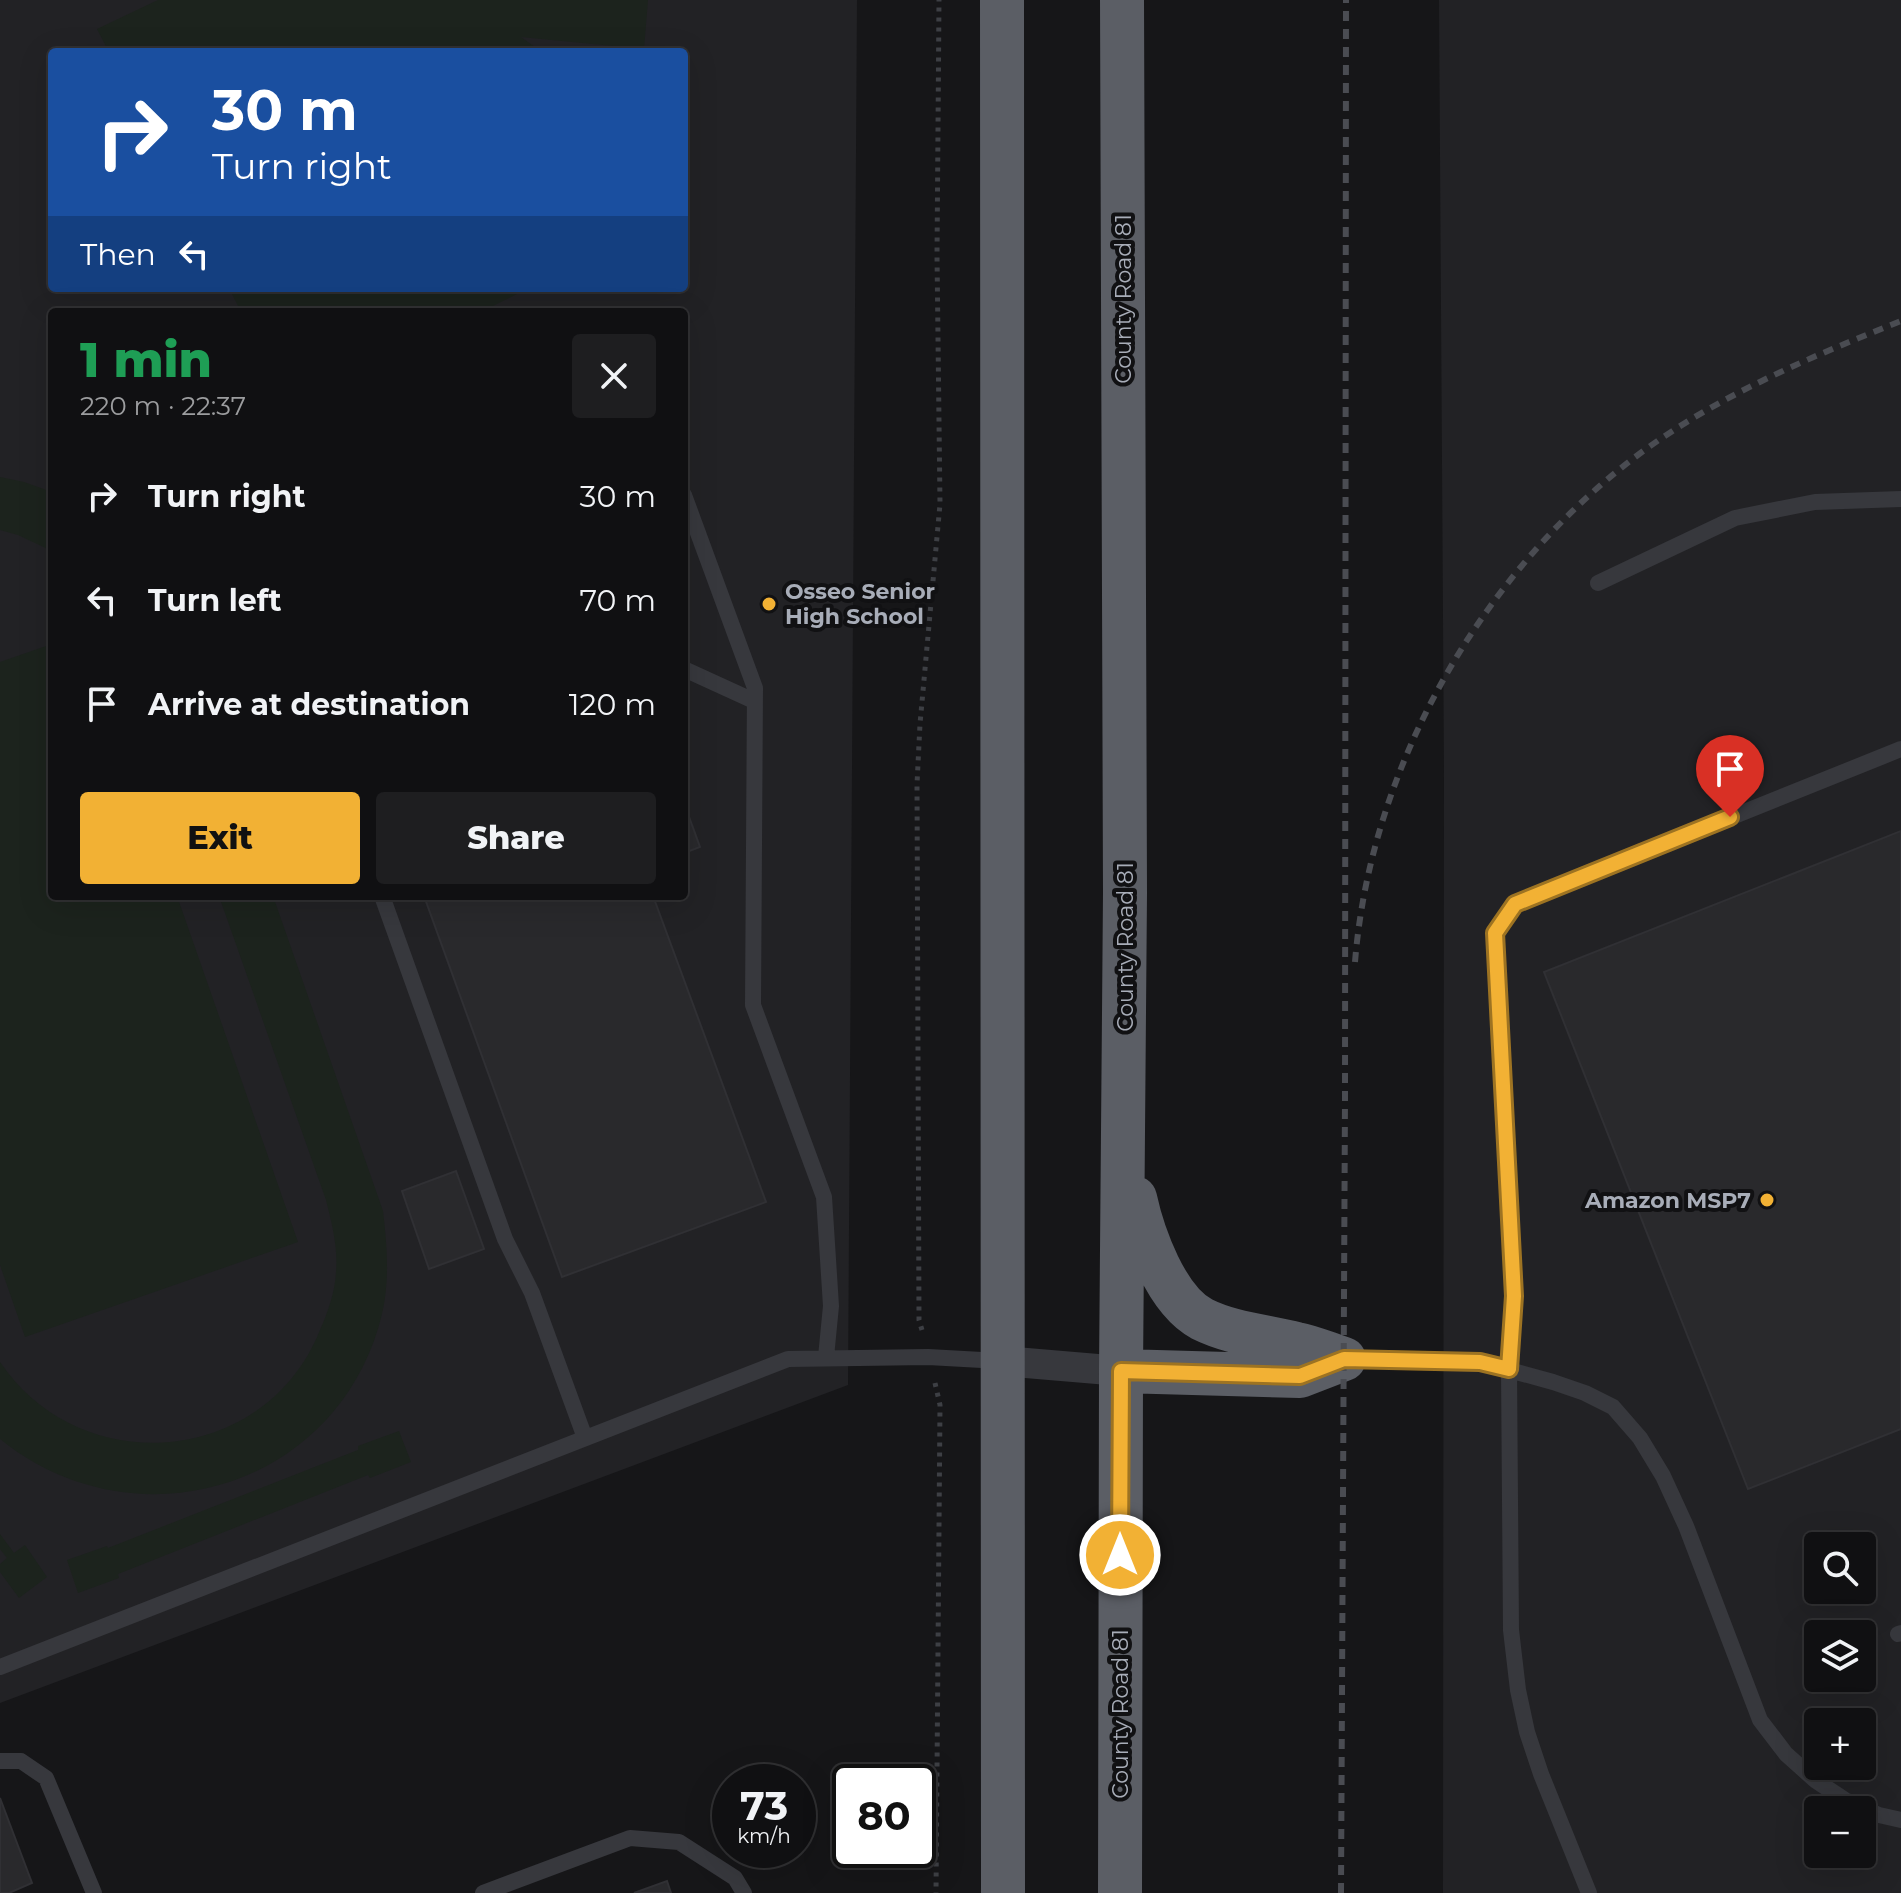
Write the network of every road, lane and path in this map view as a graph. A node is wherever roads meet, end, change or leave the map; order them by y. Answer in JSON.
{"nodes":[{"id":1,"x":939,"y":0,"type":"edge"},
{"id":2,"x":1002,"y":0,"type":"edge"},
{"id":3,"x":1122,"y":0,"type":"edge"},
{"id":4,"x":1901,"y":499,"type":"edge"},
{"id":5,"x":688,"y":506,"type":"edge"},
{"id":6,"x":1598,"y":583,"type":"dead end"},
{"id":7,"x":688,"y":671,"type":"edge"},
{"id":8,"x":754,"y":701,"type":"junction"},
{"id":9,"x":1901,"y":749,"type":"edge"},
{"id":10,"x":383,"y":900,"type":"edge"},
{"id":11,"x":1123,"y":1150,"type":"junction"},
{"id":12,"x":826,"y":1357,"type":"junction"},
{"id":13,"x":928,"y":1357,"type":"junction"},
{"id":14,"x":1344,"y":1359,"type":"junction"},
{"id":15,"x":1003,"y":1361,"type":"junction"},
{"id":16,"x":1509,"y":1369,"type":"junction"},
{"id":17,"x":1121,"y":1371,"type":"junction"},
{"id":18,"x":585,"y":1438,"type":"junction"},
{"id":19,"x":0,"y":1667,"type":"edge"},
{"id":20,"x":0,"y":1761,"type":"edge"},
{"id":21,"x":1901,"y":1820,"type":"edge"},
{"id":22,"x":94,"y":1893,"type":"edge"},
{"id":23,"x":483,"y":1893,"type":"edge"},
{"id":24,"x":744,"y":1893,"type":"edge"},
{"id":25,"x":936,"y":1893,"type":"edge"},
{"id":26,"x":1003,"y":1893,"type":"edge"},
{"id":27,"x":1120,"y":1893,"type":"edge"},
{"id":28,"x":1589,"y":1893,"type":"edge"}],
"edges":[{"from":1,"to":13,"type":"path"},
{"from":2,"to":15,"type":"highway"},
{"from":3,"to":11,"type":"highway","name":"County Road 81"},
{"from":4,"to":6,"type":"lane"},
{"from":5,"to":8,"type":"lane"},
{"from":7,"to":8,"type":"lane"},
{"from":8,"to":12,"type":"lane"},
{"from":9,"to":16,"type":"lane"},
{"from":10,"to":18,"type":"lane"},
{"from":11,"to":14,"type":"highway"},
{"from":11,"to":17,"type":"highway","name":"County Road 81"},
{"from":12,"to":13,"type":"lane"},
{"from":12,"to":18,"type":"lane"},
{"from":13,"to":15,"type":"lane"},
{"from":13,"to":25,"type":"path"},
{"from":14,"to":16,"type":"lane"},
{"from":14,"to":17,"type":"highway"},
{"from":15,"to":17,"type":"street"},
{"from":15,"to":26,"type":"highway"},
{"from":16,"to":21,"type":"lane"},
{"from":16,"to":28,"type":"lane"},
{"from":17,"to":27,"type":"highway","name":"County Road 81"},
{"from":18,"to":19,"type":"lane"},
{"from":20,"to":22,"type":"lane"},
{"from":23,"to":24,"type":"lane"}]}
